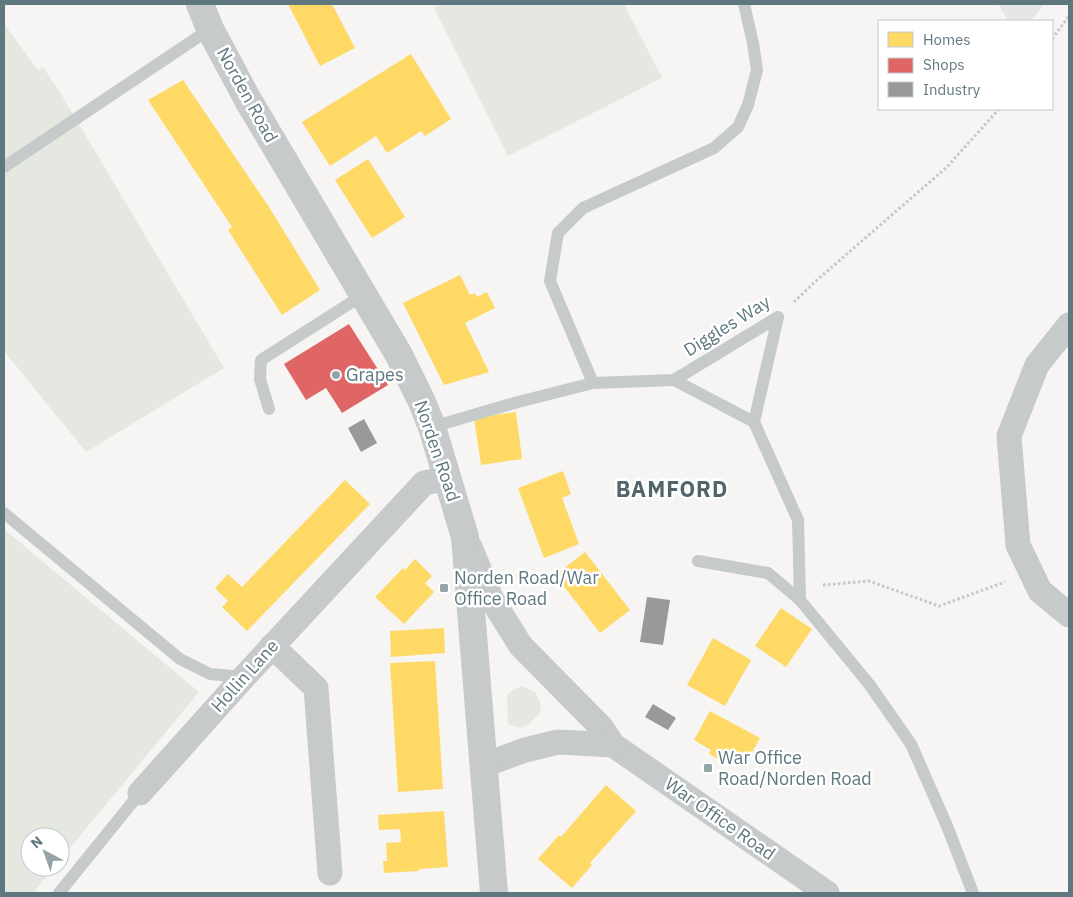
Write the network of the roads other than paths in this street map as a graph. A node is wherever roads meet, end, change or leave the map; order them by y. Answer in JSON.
{"nodes":[{"id":1,"x":200,"y":4,"type":"edge"},
{"id":2,"x":744,"y":4,"type":"edge"},
{"id":3,"x":210,"y":30,"type":"junction"},
{"id":4,"x":4,"y":168,"type":"edge"},
{"id":5,"x":364,"y":295,"type":"junction"},
{"id":6,"x":1069,"y":324,"type":"edge"},
{"id":7,"x":674,"y":380,"type":"junction"},
{"id":8,"x":593,"y":383,"type":"junction"},
{"id":9,"x":269,"y":409,"type":"dead end"},
{"id":10,"x":754,"y":422,"type":"junction"},
{"id":11,"x":432,"y":427,"type":"junction"},
{"id":12,"x":448,"y":478,"type":"junction"},
{"id":13,"x":4,"y":513,"type":"edge"},
{"id":14,"x":465,"y":537,"type":"junction"},
{"id":15,"x":698,"y":561,"type":"dead end"},
{"id":16,"x":800,"y":594,"type":"junction"},
{"id":17,"x":1069,"y":615,"type":"edge"},
{"id":18,"x":272,"y":646,"type":"junction"},
{"id":19,"x":244,"y":677,"type":"junction"},
{"id":20,"x":613,"y":745,"type":"junction"},
{"id":21,"x":484,"y":765,"type":"junction"},
{"id":22,"x":140,"y":793,"type":"joint"},
{"id":23,"x":330,"y":873,"type":"dead end"},
{"id":24,"x":59,"y":893,"type":"edge"},
{"id":25,"x":494,"y":893,"type":"edge"},
{"id":26,"x":827,"y":893,"type":"edge"},
{"id":27,"x":972,"y":893,"type":"edge"}],
"edges":[{"from":1,"to":3,"type":"street","name":"Norden Road"},
{"from":2,"to":8,"type":"lane"},
{"from":3,"to":4,"type":"lane"},
{"from":3,"to":5,"type":"street","name":"Norden Road"},
{"from":5,"to":9,"type":"lane"},
{"from":5,"to":11,"type":"street","name":"Norden Road"},
{"from":6,"to":17,"type":"street"},
{"from":7,"to":8,"type":"lane","name":"Diggles Way"},
{"from":7,"to":10,"type":"lane"},
{"from":7,"to":10,"type":"lane","name":"Diggles Way"},
{"from":8,"to":11,"type":"lane","name":"Diggles Way"},
{"from":10,"to":16,"type":"lane"},
{"from":11,"to":12,"type":"street","name":"Norden Road"},
{"from":12,"to":14,"type":"street","name":"Norden Road"},
{"from":12,"to":18,"type":"street","name":"Hollin Lane"},
{"from":13,"to":19,"type":"lane"},
{"from":14,"to":20,"type":"street","name":"War Office Road"},
{"from":14,"to":21,"type":"street","name":"Norden Road"},
{"from":15,"to":16,"type":"lane"},
{"from":16,"to":27,"type":"lane"},
{"from":18,"to":19,"type":"street","name":"Hollin Lane"},
{"from":18,"to":23,"type":"street"},
{"from":19,"to":22,"type":"street","name":"Hollin Lane"},
{"from":20,"to":21,"type":"street"},
{"from":20,"to":26,"type":"street","name":"War Office Road"},
{"from":21,"to":25,"type":"street","name":"Norden Road"},
{"from":22,"to":24,"type":"lane","name":"Hollin Lane"}]}
